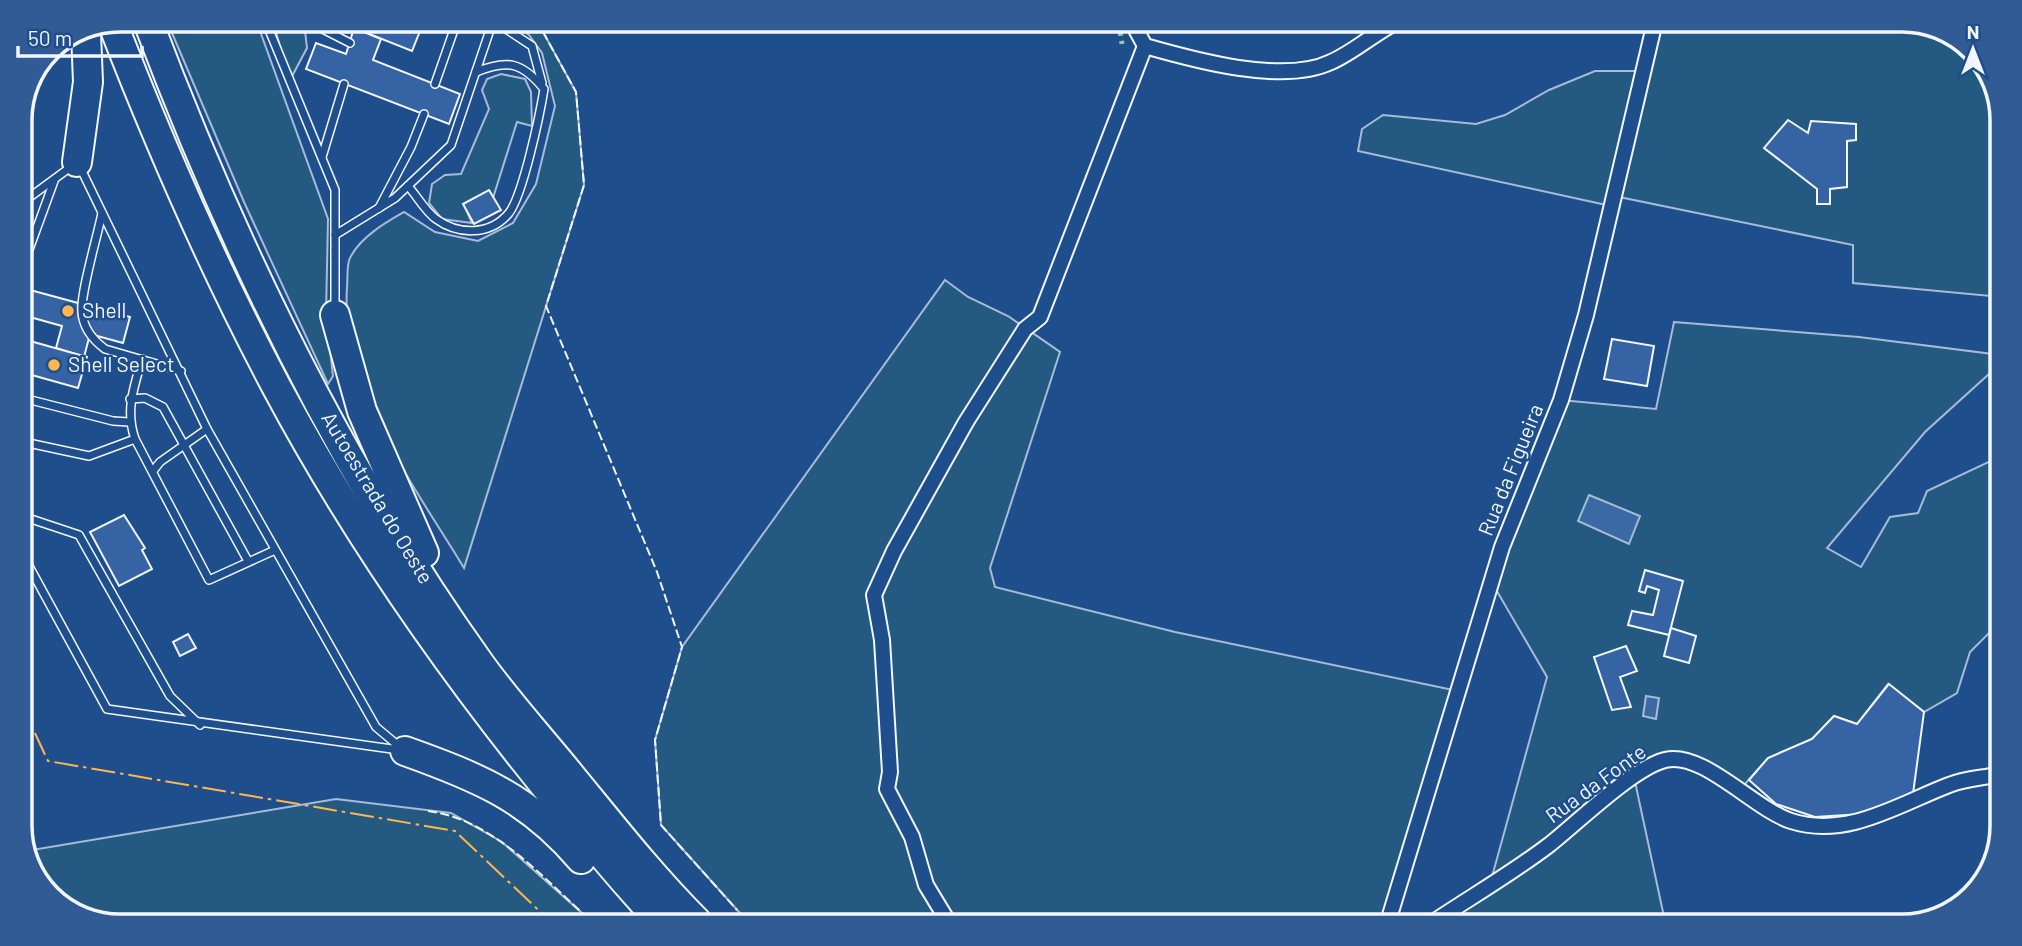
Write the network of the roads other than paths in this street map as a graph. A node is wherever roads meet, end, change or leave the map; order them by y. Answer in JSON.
{"nodes":[{"id":1,"x":116,"y":32,"type":"edge"},
{"id":2,"x":152,"y":32,"type":"edge"},
{"id":3,"x":270,"y":32,"type":"edge"},
{"id":4,"x":328,"y":32,"type":"edge"},
{"id":5,"x":453,"y":32,"type":"edge"},
{"id":6,"x":490,"y":32,"type":"edge"},
{"id":7,"x":510,"y":32,"type":"edge"},
{"id":8,"x":1137,"y":32,"type":"edge"},
{"id":9,"x":1380,"y":32,"type":"edge"},
{"id":10,"x":1653,"y":32,"type":"edge"},
{"id":11,"x":86,"y":38,"type":"edge"},
{"id":12,"x":350,"y":43,"type":"dead end"},
{"id":13,"x":1145,"y":47,"type":"junction"},
{"id":14,"x":476,"y":72,"type":"junction"},
{"id":15,"x":344,"y":84,"type":"dead end"},
{"id":16,"x":435,"y":84,"type":"dead end"},
{"id":17,"x":544,"y":89,"type":"junction"},
{"id":18,"x":424,"y":114,"type":"dead end"},
{"id":19,"x":322,"y":158,"type":"junction"},
{"id":20,"x":77,"y":162,"type":"junction"},
{"id":21,"x":54,"y":181,"type":"junction"},
{"id":22,"x":408,"y":186,"type":"junction"},
{"id":23,"x":32,"y":196,"type":"edge"},
{"id":24,"x":378,"y":209,"type":"junction"},
{"id":25,"x":102,"y":212,"type":"junction"},
{"id":26,"x":335,"y":235,"type":"junction"},
{"id":27,"x":32,"y":241,"type":"edge"},
{"id":28,"x":335,"y":315,"type":"joint"},
{"id":29,"x":142,"y":359,"type":"junction"},
{"id":30,"x":180,"y":371,"type":"junction"},
{"id":31,"x":130,"y":399,"type":"junction"},
{"id":32,"x":32,"y":400,"type":"edge"},
{"id":33,"x":129,"y":422,"type":"junction"},
{"id":34,"x":207,"y":429,"type":"junction"},
{"id":35,"x":135,"y":439,"type":"junction"},
{"id":36,"x":32,"y":444,"type":"edge"},
{"id":37,"x":183,"y":446,"type":"junction"},
{"id":38,"x":153,"y":471,"type":"junction"},
{"id":39,"x":32,"y":519,"type":"edge"},
{"id":40,"x":275,"y":550,"type":"junction"},
{"id":41,"x":248,"y":561,"type":"junction"},
{"id":42,"x":32,"y":572,"type":"edge"},
{"id":43,"x":457,"y":630,"type":"junction"},
{"id":44,"x":200,"y":725,"type":"junction"},
{"id":45,"x":405,"y":751,"type":"junction"},
{"id":46,"x":1990,"y":776,"type":"edge"},
{"id":47,"x":645,"y":914,"type":"edge"},
{"id":48,"x":653,"y":914,"type":"edge"},
{"id":49,"x":689,"y":914,"type":"edge"},
{"id":50,"x":943,"y":914,"type":"edge"},
{"id":51,"x":1390,"y":914,"type":"edge"},
{"id":52,"x":1446,"y":914,"type":"edge"}],
"edges":[{"from":1,"to":48,"type":"highway","name":"Autoestrada do Oeste"},
{"from":2,"to":43,"type":"highway","name":"Autoestrada do Oeste"},
{"from":3,"to":19,"type":"lane"},
{"from":4,"to":12,"type":"lane"},
{"from":5,"to":16,"type":"lane"},
{"from":6,"to":14,"type":"lane"},
{"from":7,"to":17,"type":"lane"},
{"from":8,"to":13,"type":"street"},
{"from":9,"to":13,"type":"street"},
{"from":10,"to":51,"type":"street","name":"Rua da Figueira"},
{"from":11,"to":20,"type":"highway"},
{"from":13,"to":50,"type":"street"},
{"from":14,"to":17,"type":"lane"},
{"from":14,"to":22,"type":"lane"},
{"from":15,"to":19,"type":"lane"},
{"from":17,"to":22,"type":"lane"},
{"from":18,"to":24,"type":"lane"},
{"from":19,"to":26,"type":"lane"},
{"from":20,"to":21,"type":"lane"},
{"from":20,"to":25,"type":"lane"},
{"from":21,"to":23,"type":"lane"},
{"from":21,"to":27,"type":"lane"},
{"from":22,"to":24,"type":"lane"},
{"from":24,"to":26,"type":"lane"},
{"from":25,"to":29,"type":"lane"},
{"from":25,"to":30,"type":"lane"},
{"from":26,"to":28,"type":"lane"},
{"from":28,"to":43,"type":"highway"},
{"from":29,"to":30,"type":"lane"},
{"from":29,"to":31,"type":"lane"},
{"from":30,"to":34,"type":"lane"},
{"from":31,"to":33,"type":"lane"},
{"from":31,"to":37,"type":"lane"},
{"from":32,"to":33,"type":"lane"},
{"from":33,"to":35,"type":"lane"},
{"from":34,"to":37,"type":"lane"},
{"from":34,"to":40,"type":"lane"},
{"from":35,"to":36,"type":"lane"},
{"from":35,"to":38,"type":"lane"},
{"from":37,"to":38,"type":"lane"},
{"from":37,"to":41,"type":"lane"},
{"from":38,"to":41,"type":"lane"},
{"from":39,"to":44,"type":"lane"},
{"from":40,"to":41,"type":"lane"},
{"from":40,"to":45,"type":"lane"},
{"from":42,"to":44,"type":"lane"},
{"from":43,"to":49,"type":"highway","name":"Autoestrada do Oeste"},
{"from":44,"to":45,"type":"lane"},
{"from":45,"to":47,"type":"highway"},
{"from":46,"to":52,"type":"street","name":"Rua da Fonte"}]}
